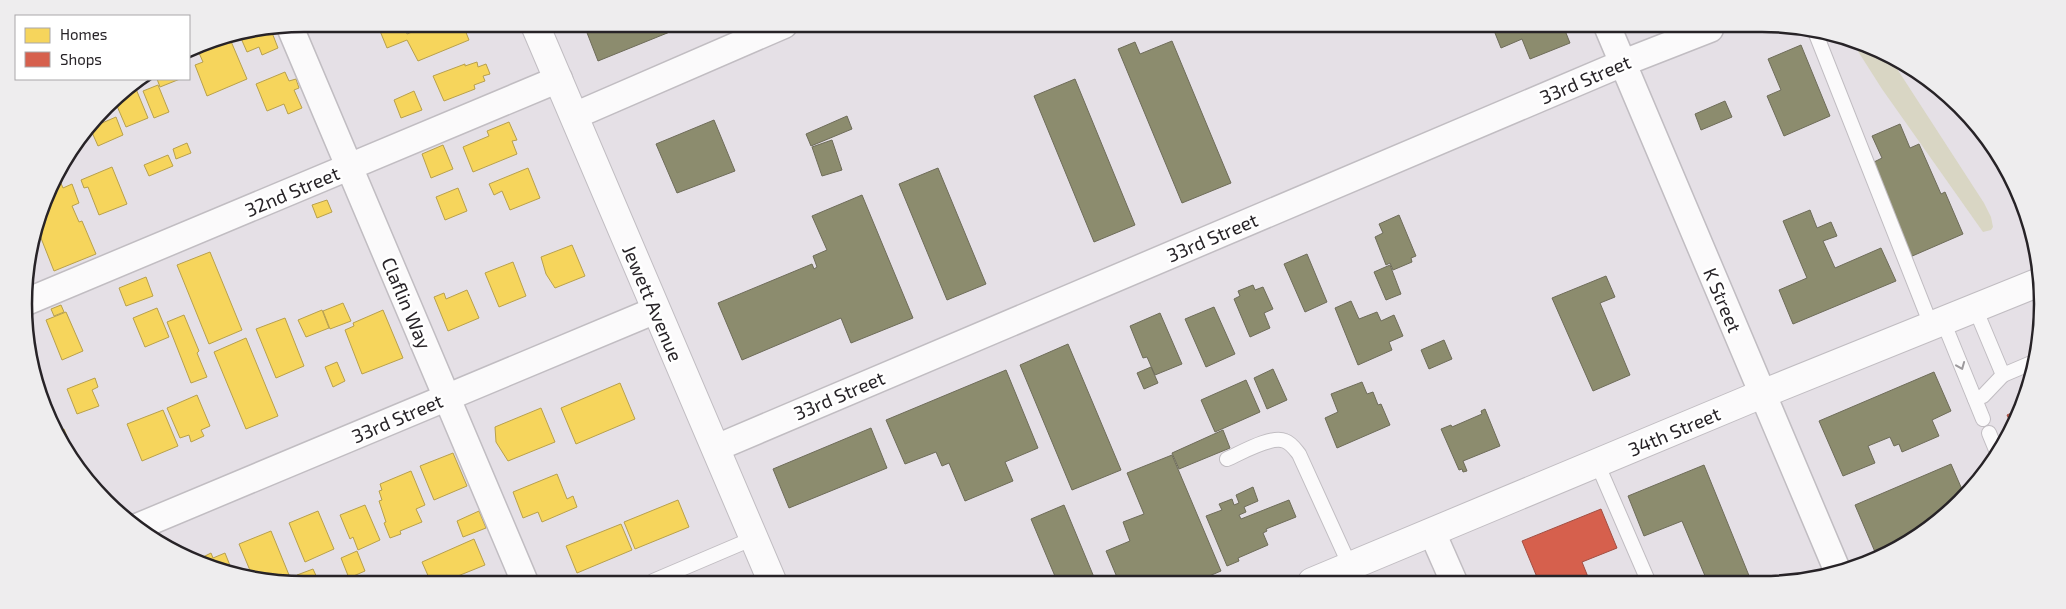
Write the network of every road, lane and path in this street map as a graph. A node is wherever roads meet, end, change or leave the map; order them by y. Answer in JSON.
{"nodes":[{"id":1,"x":538,"y":32,"type":"edge"},
{"id":2,"x":770,"y":32,"type":"edge"},
{"id":3,"x":1610,"y":32,"type":"edge"},
{"id":4,"x":1702,"y":32,"type":"edge"},
{"id":5,"x":292,"y":33,"type":"edge"},
{"id":6,"x":1818,"y":39,"type":"edge"},
{"id":7,"x":1623,"y":62,"type":"junction"},
{"id":8,"x":558,"y":80,"type":"junction"},
{"id":9,"x":574,"y":116,"type":"junction"},
{"id":10,"x":349,"y":167,"type":"junction"},
{"id":11,"x":2033,"y":285,"type":"edge"},
{"id":12,"x":32,"y":299,"type":"edge"},
{"id":13,"x":1975,"y":308,"type":"junction"},
{"id":14,"x":656,"y":310,"type":"junction"},
{"id":15,"x":1937,"y":323,"type":"junction"},
{"id":16,"x":2026,"y":365,"type":"edge"},
{"id":17,"x":2003,"y":375,"type":"junction"},
{"id":18,"x":1762,"y":394,"type":"junction"},
{"id":19,"x":447,"y":397,"type":"junction"},
{"id":20,"x":1975,"y":400,"type":"junction"},
{"id":21,"x":1983,"y":419,"type":"dead end"},
{"id":22,"x":1989,"y":433,"type":"dead end"},
{"id":23,"x":1994,"y":445,"type":"edge"},
{"id":24,"x":716,"y":448,"type":"junction"},
{"id":25,"x":1227,"y":459,"type":"dead end"},
{"id":26,"x":1598,"y":463,"type":"junction"},
{"id":27,"x":144,"y":524,"type":"edge"},
{"id":28,"x":1432,"y":532,"type":"junction"},
{"id":29,"x":754,"y":538,"type":"junction"},
{"id":30,"x":1350,"y":566,"type":"junction"},
{"id":31,"x":1835,"y":566,"type":"edge"},
{"id":32,"x":522,"y":576,"type":"edge"},
{"id":33,"x":665,"y":576,"type":"edge"},
{"id":34,"x":770,"y":576,"type":"edge"},
{"id":35,"x":1326,"y":576,"type":"edge"},
{"id":36,"x":1451,"y":576,"type":"edge"},
{"id":37,"x":1646,"y":576,"type":"edge"}],
"edges":[{"from":1,"to":8,"type":"street","name":"Jewett Avenue"},
{"from":2,"to":9,"type":"street"},
{"from":3,"to":7,"type":"street","name":"K Street"},
{"from":4,"to":7,"type":"street","name":"33rd Street"},
{"from":5,"to":10,"type":"street","name":"Claflin Way"},
{"from":6,"to":15,"type":"lane"},
{"from":7,"to":18,"type":"street","name":"K Street"},
{"from":7,"to":24,"type":"street","name":"33rd Street"},
{"from":8,"to":9,"type":"street","name":"Jewett Avenue"},
{"from":8,"to":10,"type":"street","name":"32nd Street"},
{"from":9,"to":14,"type":"street","name":"Jewett Avenue"},
{"from":10,"to":12,"type":"street","name":"32nd Street"},
{"from":10,"to":19,"type":"street","name":"Claflin Way"},
{"from":11,"to":13,"type":"street","name":"34th Street"},
{"from":13,"to":15,"type":"street","name":"34th Street"},
{"from":13,"to":17,"type":"lane"},
{"from":14,"to":19,"type":"street","name":"33rd Street"},
{"from":14,"to":24,"type":"street","name":"Jewett Avenue"},
{"from":15,"to":18,"type":"street","name":"34th Street"},
{"from":15,"to":20,"type":"lane","one_way":true},
{"from":16,"to":17,"type":"lane"},
{"from":17,"to":20,"type":"lane"},
{"from":18,"to":26,"type":"street","name":"34th Street"},
{"from":18,"to":31,"type":"street","name":"K Street"},
{"from":19,"to":27,"type":"street","name":"33rd Street"},
{"from":19,"to":32,"type":"street","name":"Claflin Way"},
{"from":20,"to":21,"type":"lane"},
{"from":22,"to":23,"type":"lane"},
{"from":24,"to":29,"type":"street","name":"Jewett Avenue"},
{"from":25,"to":30,"type":"lane"},
{"from":26,"to":28,"type":"street","name":"34th Street"},
{"from":26,"to":37,"type":"lane"},
{"from":28,"to":30,"type":"street","name":"34th Street"},
{"from":28,"to":36,"type":"street"},
{"from":29,"to":33,"type":"lane"},
{"from":29,"to":34,"type":"street","name":"Jewett Avenue"},
{"from":30,"to":35,"type":"street","name":"34th Street"}]}
